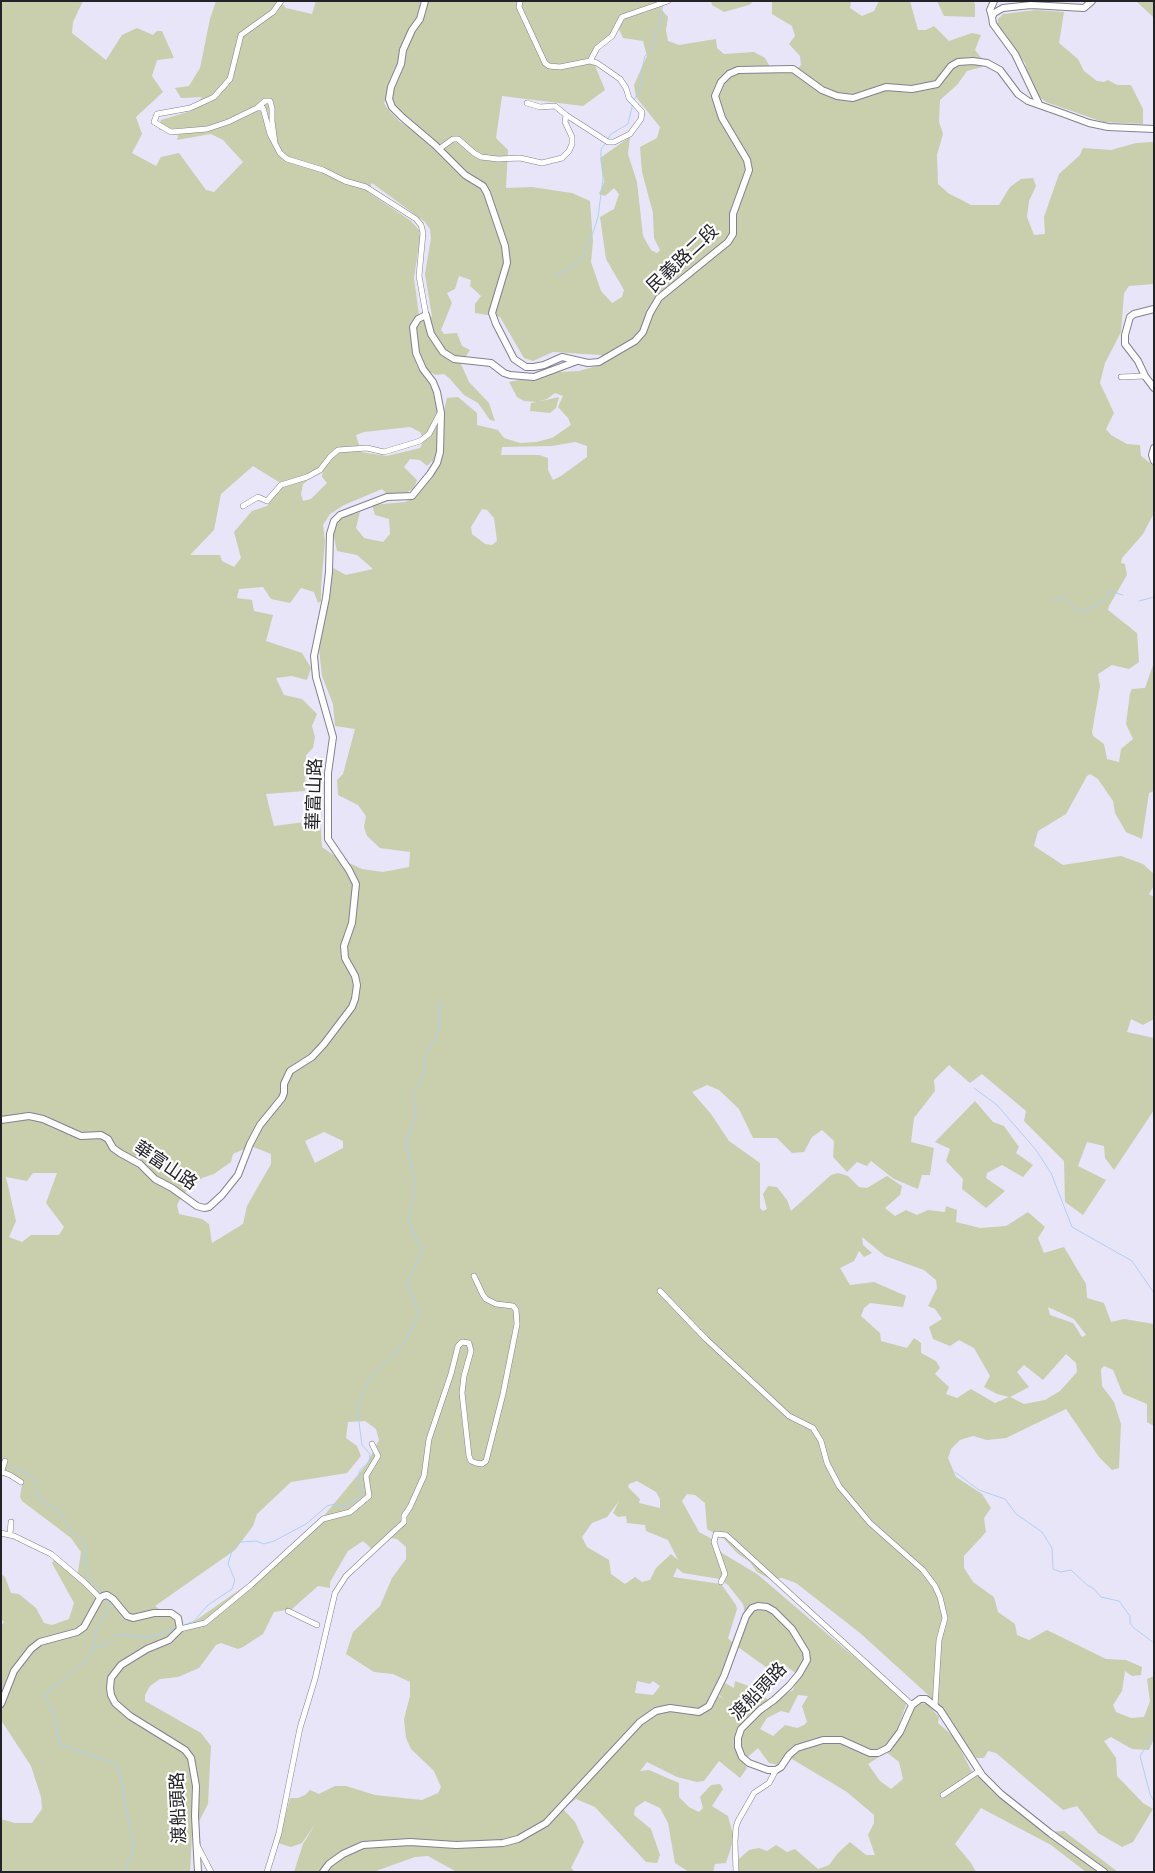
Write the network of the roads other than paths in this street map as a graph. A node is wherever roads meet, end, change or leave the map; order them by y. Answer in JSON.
{"nodes":[{"id":1,"x":281,"y":1,"type":"edge"},
{"id":2,"x":425,"y":1,"type":"edge"},
{"id":3,"x":520,"y":1,"type":"edge"},
{"id":4,"x":994,"y":1,"type":"edge"},
{"id":5,"x":1092,"y":1,"type":"edge"},
{"id":6,"x":667,"y":2,"type":"edge"},
{"id":7,"x":992,"y":17,"type":"junction"},
{"id":8,"x":590,"y":61,"type":"junction"},
{"id":9,"x":527,"y":103,"type":"dead end"},
{"id":10,"x":1039,"y":104,"type":"junction"},
{"id":11,"x":257,"y":108,"type":"junction"},
{"id":12,"x":566,"y":115,"type":"junction"},
{"id":13,"x":1154,"y":129,"type":"edge"},
{"id":14,"x":275,"y":143,"type":"junction"},
{"id":15,"x":439,"y":148,"type":"junction"},
{"id":16,"x":1154,"y":309,"type":"edge"},
{"id":17,"x":426,"y":315,"type":"junction"},
{"id":18,"x":577,"y":362,"type":"junction"},
{"id":19,"x":1145,"y":376,"type":"junction"},
{"id":20,"x":1121,"y":377,"type":"dead end"},
{"id":21,"x":1154,"y":388,"type":"edge"},
{"id":22,"x":441,"y":412,"type":"junction"},
{"id":23,"x":1154,"y":448,"type":"edge"},
{"id":24,"x":1154,"y":461,"type":"edge"},
{"id":25,"x":243,"y":506,"type":"dead end"},
{"id":26,"x":1,"y":1120,"type":"edge"},
{"id":27,"x":474,"y":1276,"type":"dead end"},
{"id":28,"x":660,"y":1291,"type":"dead end"},
{"id":29,"x":372,"y":1444,"type":"dead end"},
{"id":30,"x":5,"y":1461,"type":"dead end"},
{"id":31,"x":2,"y":1472,"type":"edge"},
{"id":32,"x":20,"y":1482,"type":"dead end"},
{"id":33,"x":11,"y":1522,"type":"dead end"},
{"id":34,"x":1,"y":1532,"type":"edge"},
{"id":35,"x":10,"y":1534,"type":"junction"},
{"id":36,"x":722,"y":1582,"type":"dead end"},
{"id":37,"x":101,"y":1597,"type":"junction"},
{"id":38,"x":288,"y":1612,"type":"dead end"},
{"id":39,"x":317,"y":1625,"type":"dead end"},
{"id":40,"x":180,"y":1630,"type":"junction"},
{"id":41,"x":1,"y":1704,"type":"edge"},
{"id":42,"x":912,"y":1704,"type":"junction"},
{"id":43,"x":935,"y":1706,"type":"junction"},
{"id":44,"x":776,"y":1770,"type":"junction"},
{"id":45,"x":979,"y":1771,"type":"junction"},
{"id":46,"x":943,"y":1795,"type":"dead end"},
{"id":47,"x":195,"y":1843,"type":"junction"},
{"id":48,"x":198,"y":1872,"type":"edge"},
{"id":49,"x":211,"y":1872,"type":"edge"},
{"id":50,"x":267,"y":1872,"type":"edge"},
{"id":51,"x":323,"y":1872,"type":"edge"},
{"id":52,"x":736,"y":1872,"type":"edge"},
{"id":53,"x":1104,"y":1872,"type":"edge"}],
"edges":[{"from":1,"to":11,"type":"street"},
{"from":2,"to":15,"type":"street"},
{"from":3,"to":8,"type":"street"},
{"from":4,"to":7,"type":"street"},
{"from":5,"to":7,"type":"street"},
{"from":6,"to":8,"type":"street"},
{"from":7,"to":10,"type":"street"},
{"from":8,"to":12,"type":"street"},
{"from":9,"to":12,"type":"street"},
{"from":10,"to":13,"type":"street","name":"民義路二段"},
{"from":10,"to":18,"type":"street","name":"民義路二段"},
{"from":11,"to":14,"type":"street"},
{"from":11,"to":14,"type":"street"},
{"from":12,"to":15,"type":"street"},
{"from":14,"to":17,"type":"street"},
{"from":15,"to":18,"type":"street"},
{"from":16,"to":19,"type":"street"},
{"from":17,"to":18,"type":"street"},
{"from":17,"to":22,"type":"street","name":"華富山路"},
{"from":19,"to":20,"type":"street"},
{"from":19,"to":21,"type":"street"},
{"from":22,"to":25,"type":"street"},
{"from":22,"to":26,"type":"street","name":"華富山路"},
{"from":23,"to":24,"type":"street"},
{"from":27,"to":50,"type":"street"},
{"from":28,"to":43,"type":"street"},
{"from":29,"to":40,"type":"street"},
{"from":30,"to":31,"type":"street"},
{"from":31,"to":32,"type":"street"},
{"from":33,"to":35,"type":"street"},
{"from":34,"to":35,"type":"street"},
{"from":35,"to":37,"type":"street"},
{"from":36,"to":42,"type":"street"},
{"from":37,"to":40,"type":"street"},
{"from":37,"to":41,"type":"street"},
{"from":38,"to":39,"type":"street"},
{"from":40,"to":47,"type":"street","name":"渡船頭路"},
{"from":42,"to":43,"type":"street"},
{"from":42,"to":44,"type":"street"},
{"from":43,"to":45,"type":"street"},
{"from":44,"to":51,"type":"street","name":"渡船頭路"},
{"from":44,"to":52,"type":"street"},
{"from":45,"to":46,"type":"street"},
{"from":45,"to":53,"type":"street"},
{"from":47,"to":48,"type":"street","name":"渡船頭路"},
{"from":47,"to":49,"type":"street"}]}
